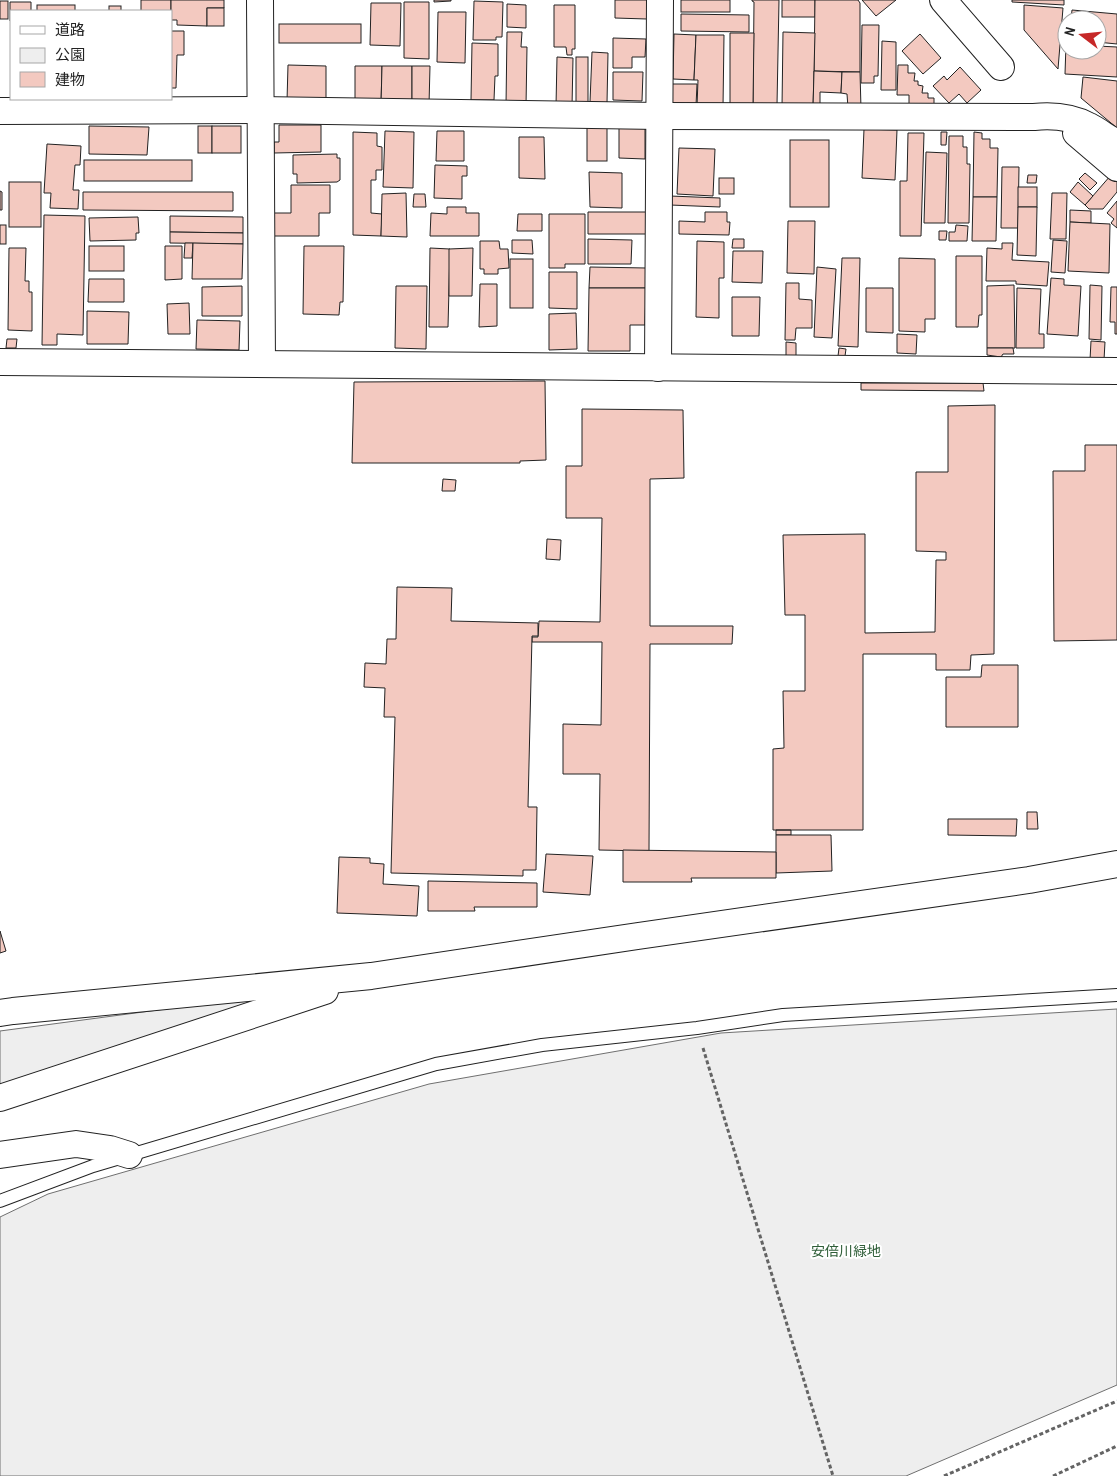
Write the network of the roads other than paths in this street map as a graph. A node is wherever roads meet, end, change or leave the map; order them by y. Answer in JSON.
{"nodes":[{"id":1,"x":260,"y":0,"type":"edge"},
{"id":2,"x":660,"y":0,"type":"edge"},
{"id":3,"x":943,"y":0,"type":"edge"},
{"id":4,"x":1001,"y":68,"type":"dead end"},
{"id":5,"x":260,"y":110,"type":"junction"},
{"id":6,"x":0,"y":111,"type":"edge"},
{"id":7,"x":659,"y":116,"type":"junction"},
{"id":8,"x":1034,"y":117,"type":"junction"},
{"id":9,"x":1117,"y":143,"type":"edge"},
{"id":10,"x":1117,"y":168,"type":"edge"},
{"id":11,"x":0,"y":362,"type":"edge"},
{"id":12,"x":262,"y":364,"type":"junction"},
{"id":13,"x":658,"y":368,"type":"junction"},
{"id":14,"x":1117,"y":371,"type":"edge"},
{"id":15,"x":1117,"y":864,"type":"edge"},
{"id":16,"x":371,"y":976,"type":"junction"},
{"id":17,"x":1117,"y":995,"type":"edge"},
{"id":18,"x":0,"y":1013,"type":"edge"},
{"id":19,"x":0,"y":1098,"type":"edge"},
{"id":20,"x":0,"y":1155,"type":"edge"},
{"id":21,"x":129,"y":1155,"type":"junction"},
{"id":22,"x":0,"y":1201,"type":"edge"}],
"edges":[{"from":1,"to":5,"type":"street"},
{"from":2,"to":7,"type":"street"},
{"from":3,"to":4,"type":"street"},
{"from":5,"to":6,"type":"street"},
{"from":5,"to":7,"type":"street"},
{"from":5,"to":12,"type":"street"},
{"from":7,"to":8,"type":"street"},
{"from":7,"to":13,"type":"street"},
{"from":8,"to":9,"type":"street"},
{"from":8,"to":10,"type":"street"},
{"from":11,"to":12,"type":"street"},
{"from":12,"to":13,"type":"street"},
{"from":13,"to":14,"type":"street"},
{"from":15,"to":16,"type":"street"},
{"from":16,"to":18,"type":"street"},
{"from":16,"to":19,"type":"street"},
{"from":17,"to":21,"type":"lane"},
{"from":20,"to":21,"type":"street"},
{"from":21,"to":22,"type":"lane"}]}
